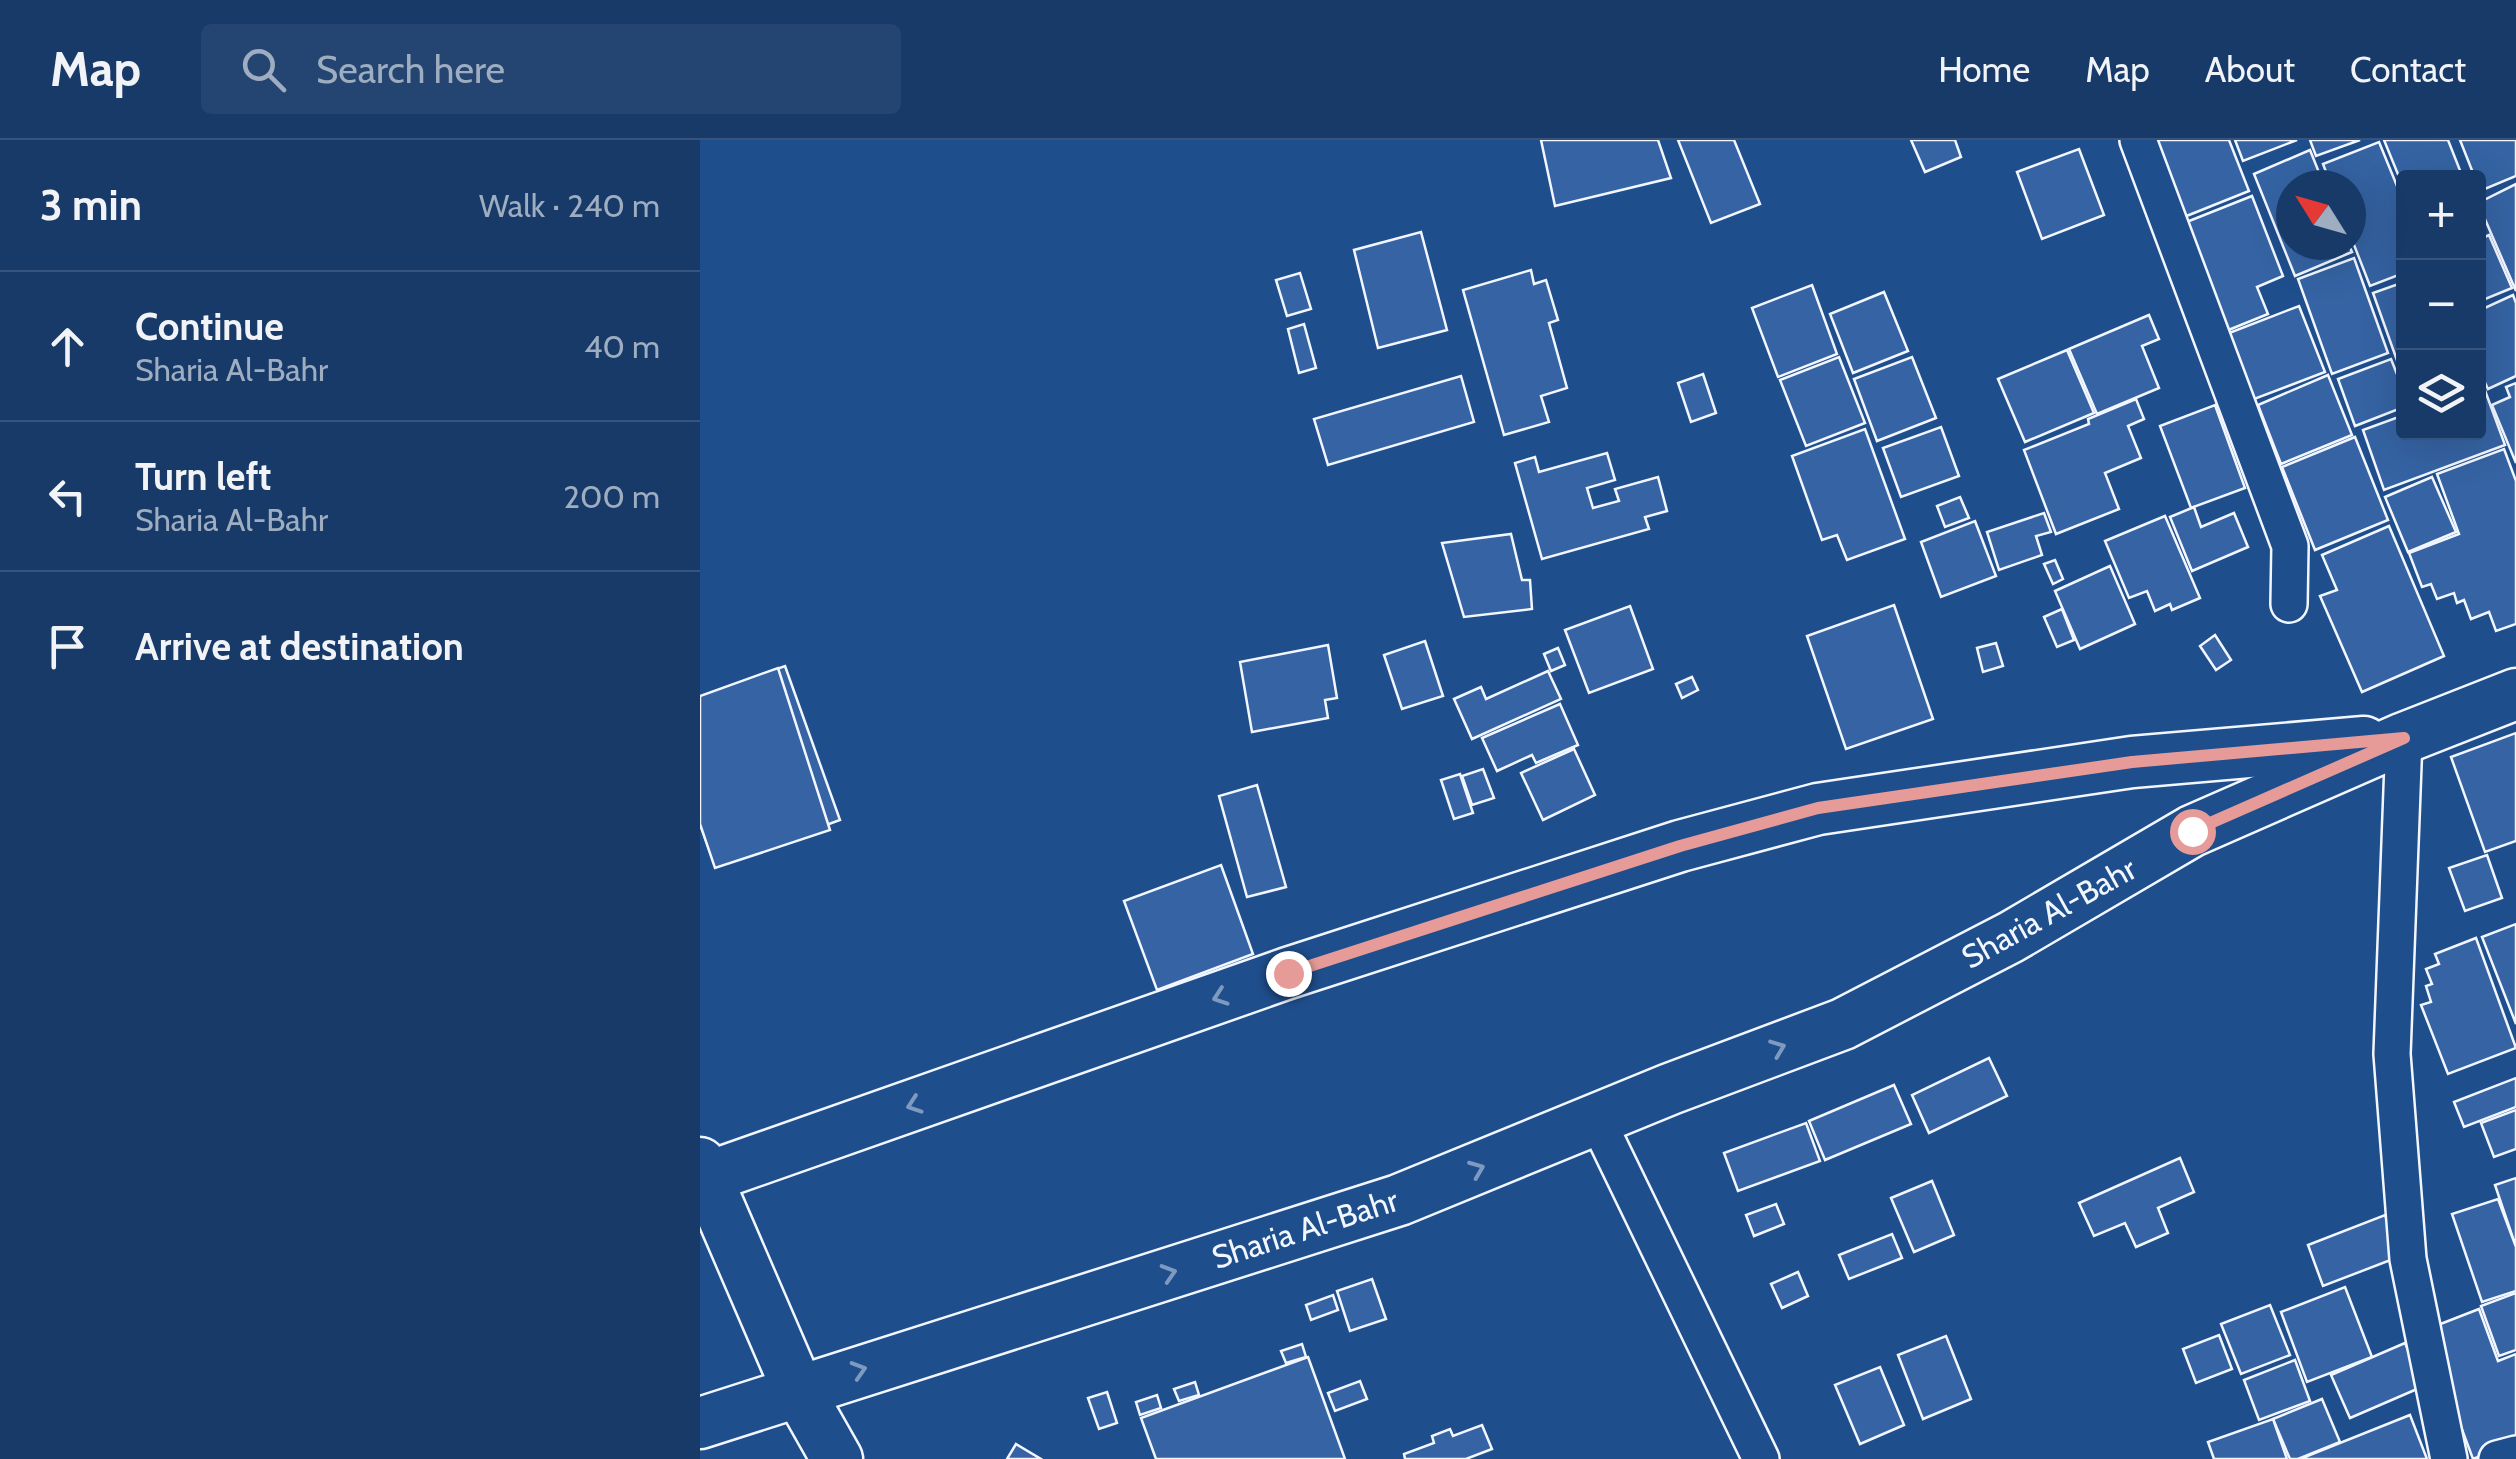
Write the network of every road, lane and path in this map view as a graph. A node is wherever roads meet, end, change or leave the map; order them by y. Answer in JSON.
{"nodes":[{"id":1,"x":2138,"y":140,"type":"edge"},
{"id":2,"x":2289,"y":604,"type":"dead end"},
{"id":3,"x":2516,"y":694,"type":"edge"},
{"id":4,"x":2404,"y":738,"type":"junction"},
{"id":5,"x":1597,"y":1120,"type":"junction"},
{"id":6,"x":702,"y":1174,"type":"edge"},
{"id":7,"x":798,"y":1390,"type":"junction"},
{"id":8,"x":700,"y":1423,"type":"edge"},
{"id":9,"x":2516,"y":1454,"type":"edge"},
{"id":10,"x":837,"y":1459,"type":"edge"},
{"id":11,"x":1761,"y":1459,"type":"edge"},
{"id":12,"x":2450,"y":1459,"type":"edge"},
{"id":13,"x":2498,"y":1459,"type":"edge"}],
"edges":[{"from":1,"to":2,"type":"street"},
{"from":3,"to":4,"type":"main road"},
{"from":5,"to":4,"type":"main road","name":"Sharia Al-Bahr","one_way":true},
{"from":4,"to":6,"type":"main road","one_way":true},
{"from":4,"to":12,"type":"street"},
{"from":7,"to":5,"type":"main road","name":"Sharia Al-Bahr","one_way":true},
{"from":5,"to":11,"type":"street"},
{"from":6,"to":7,"type":"main road"},
{"from":7,"to":8,"type":"main road","name":"Sharia Al-Bahr"},
{"from":7,"to":10,"type":"main road"},
{"from":9,"to":13,"type":"street"}]}
